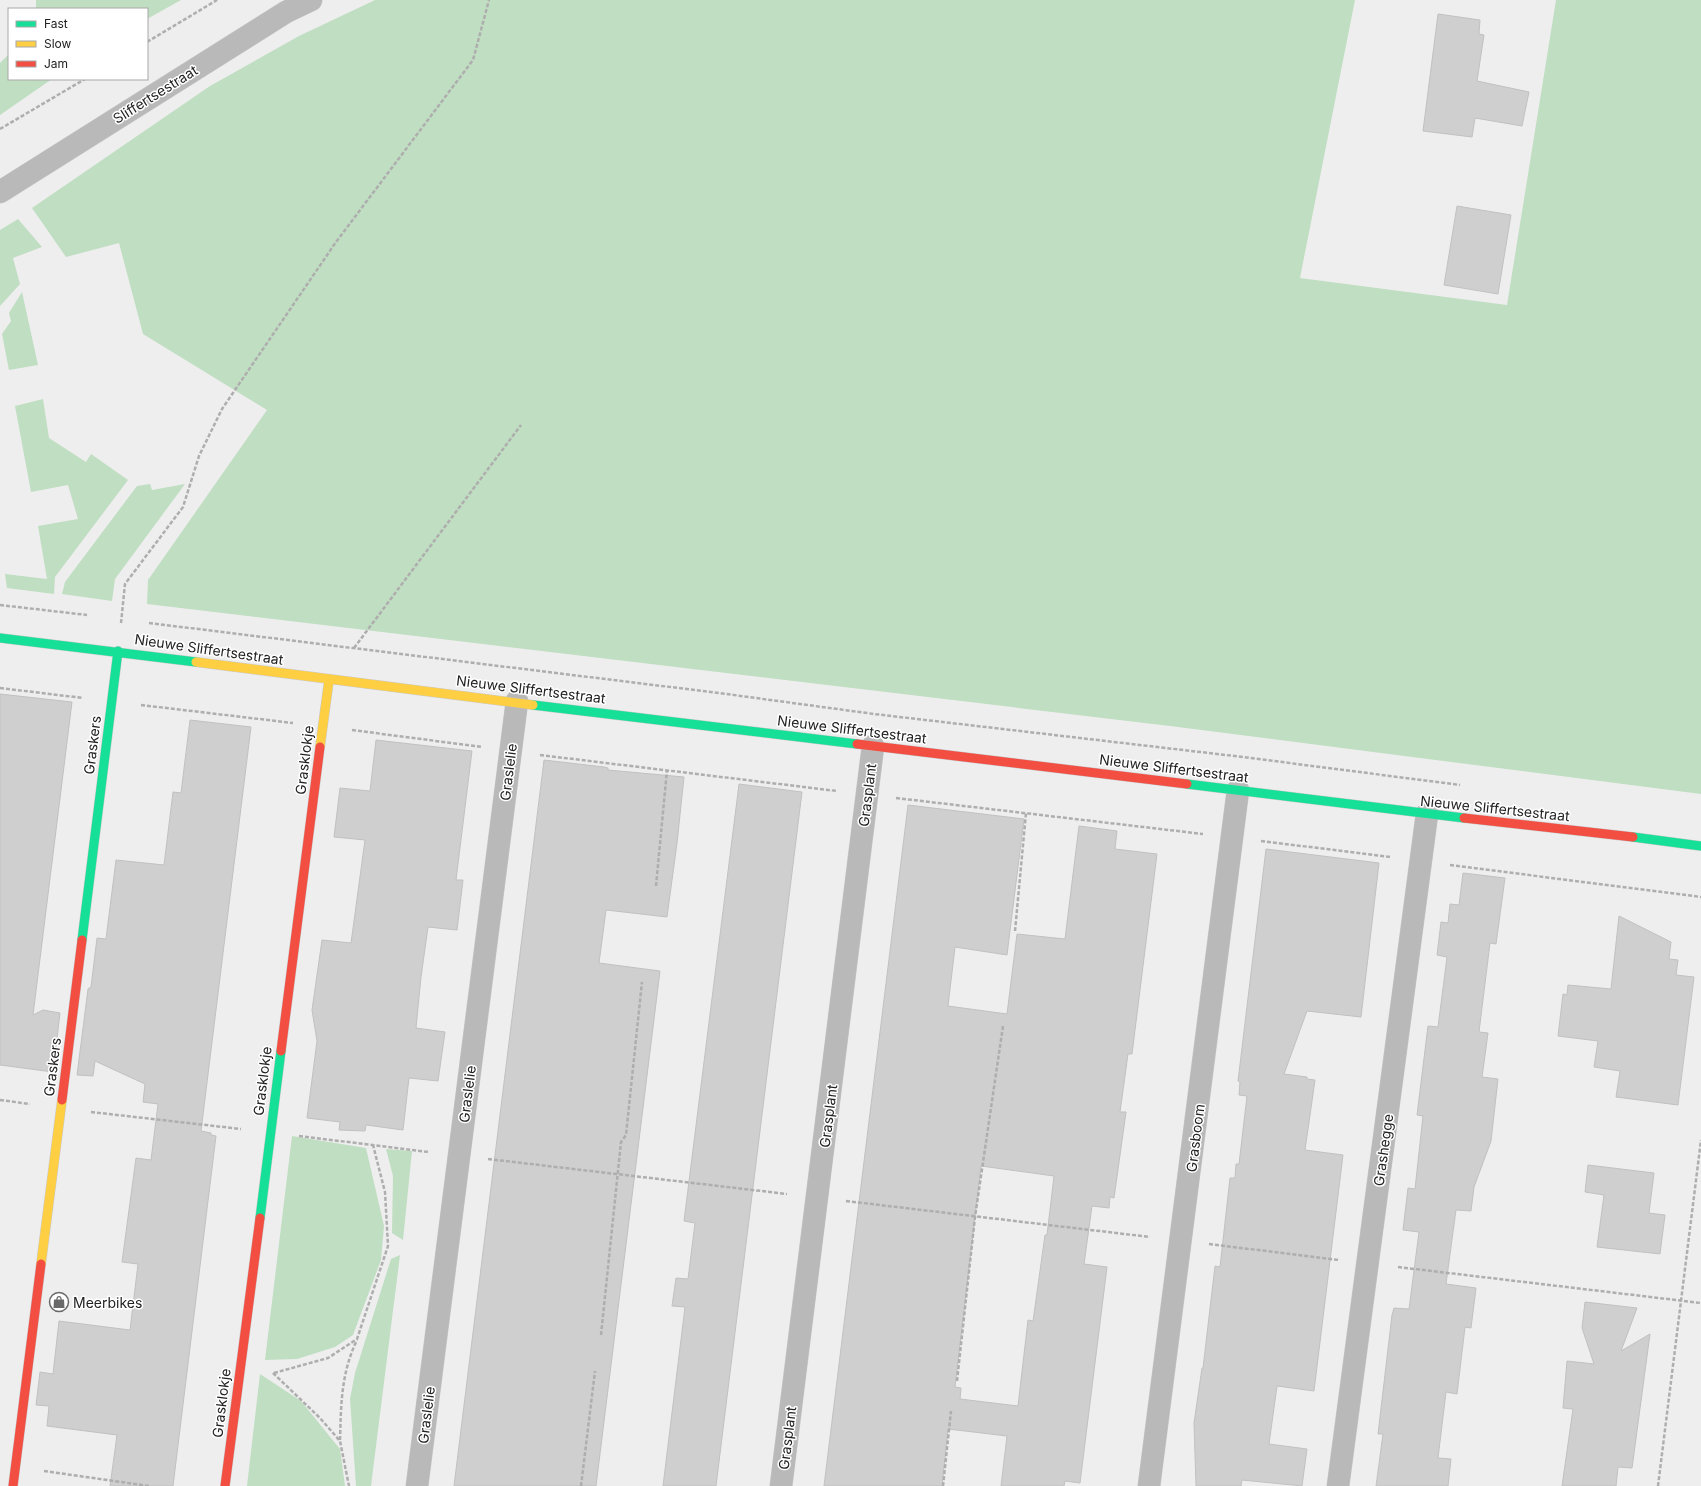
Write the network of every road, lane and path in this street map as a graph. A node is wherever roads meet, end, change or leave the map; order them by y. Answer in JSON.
{"nodes":[{"id":1,"x":217,"y":0,"type":"edge"},
{"id":2,"x":311,"y":0,"type":"edge"},
{"id":3,"x":489,"y":0,"type":"edge"},
{"id":4,"x":148,"y":41,"type":"edge"},
{"id":5,"x":83,"y":80,"type":"edge"},
{"id":6,"x":0,"y":129,"type":"edge"},
{"id":7,"x":0,"y":192,"type":"edge"},
{"id":8,"x":521,"y":425,"type":"dead end"},
{"id":9,"x":0,"y":605,"type":"edge"},
{"id":10,"x":91,"y":616,"type":"dead end"},
{"id":11,"x":114,"y":618,"type":"dead end"},
{"id":12,"x":122,"y":619,"type":"junction"},
{"id":13,"x":130,"y":620,"type":"dead end"},
{"id":14,"x":145,"y":622,"type":"dead end"},
{"id":15,"x":0,"y":638,"type":"edge"},
{"id":16,"x":354,"y":649,"type":"junction"},
{"id":17,"x":118,"y":651,"type":"junction"},
{"id":18,"x":329,"y":680,"type":"junction"},
{"id":19,"x":517,"y":701,"type":"junction"},
{"id":20,"x":874,"y":746,"type":"junction"},
{"id":21,"x":667,"y":770,"type":"dead end"},
{"id":22,"x":1465,"y":786,"type":"dead end"},
{"id":23,"x":1238,"y":790,"type":"junction"},
{"id":24,"x":1026,"y":813,"type":"dead end"},
{"id":25,"x":1428,"y":814,"type":"junction"},
{"id":26,"x":1701,"y":846,"type":"edge"},
{"id":27,"x":656,"y":886,"type":"dead end"},
{"id":28,"x":1015,"y":931,"type":"dead end"},
{"id":29,"x":642,"y":982,"type":"dead end"},
{"id":30,"x":1003,"y":1026,"type":"dead end"},
{"id":31,"x":0,"y":1100,"type":"edge"},
{"id":32,"x":61,"y":1108,"type":"junction"},
{"id":33,"x":270,"y":1133,"type":"junction"},
{"id":34,"x":1701,"y":1140,"type":"edge"},
{"id":35,"x":373,"y":1145,"type":"junction"},
{"id":36,"x":459,"y":1155,"type":"junction"},
{"id":37,"x":618,"y":1174,"type":"junction"},
{"id":38,"x":818,"y":1198,"type":"junction"},
{"id":39,"x":975,"y":1217,"type":"junction"},
{"id":40,"x":1182,"y":1241,"type":"junction"},
{"id":41,"x":1368,"y":1263,"type":"junction"},
{"id":42,"x":1681,"y":1301,"type":"junction"},
{"id":43,"x":1701,"y":1303,"type":"edge"},
{"id":44,"x":601,"y":1335,"type":"dead end"},
{"id":45,"x":357,"y":1339,"type":"junction"},
{"id":46,"x":240,"y":1364,"type":"junction"},
{"id":47,"x":595,"y":1371,"type":"dead end"},
{"id":48,"x":274,"y":1374,"type":"junction"},
{"id":49,"x":957,"y":1381,"type":"dead end"},
{"id":50,"x":951,"y":1411,"type":"dead end"},
{"id":51,"x":340,"y":1441,"type":"junction"},
{"id":52,"x":15,"y":1467,"type":"junction"},
{"id":53,"x":13,"y":1486,"type":"edge"},
{"id":54,"x":149,"y":1486,"type":"edge"},
{"id":55,"x":225,"y":1486,"type":"edge"},
{"id":56,"x":349,"y":1486,"type":"edge"},
{"id":57,"x":417,"y":1486,"type":"edge"},
{"id":58,"x":581,"y":1486,"type":"edge"},
{"id":59,"x":781,"y":1486,"type":"edge"},
{"id":60,"x":943,"y":1486,"type":"edge"},
{"id":61,"x":1150,"y":1486,"type":"edge"},
{"id":62,"x":1338,"y":1486,"type":"edge"},
{"id":63,"x":1658,"y":1486,"type":"edge"}],
"edges":[{"from":1,"to":4,"type":"path"},
{"from":2,"to":7,"type":"street","name":"Sliffertsestraat"},
{"from":3,"to":12,"type":"path"},
{"from":5,"to":6,"type":"path"},
{"from":8,"to":16,"type":"path"},
{"from":9,"to":10,"type":"path"},
{"from":11,"to":12,"type":"path"},
{"from":12,"to":13,"type":"path"},
{"from":12,"to":17,"type":"path"},
{"from":14,"to":16,"type":"path"},
{"from":15,"to":17,"type":"street","name":"Nieuwe Sliffertsestraat"},
{"from":16,"to":22,"type":"path"},
{"from":17,"to":18,"type":"street","name":"Nieuwe Sliffertsestraat"},
{"from":17,"to":32,"type":"street","name":"Graskers"},
{"from":18,"to":19,"type":"street","name":"Nieuwe Sliffertsestraat"},
{"from":18,"to":33,"type":"street","name":"Grasklokje"},
{"from":19,"to":20,"type":"street","name":"Nieuwe Sliffertsestraat"},
{"from":19,"to":36,"type":"street","name":"Graslelie"},
{"from":20,"to":23,"type":"street","name":"Nieuwe Sliffertsestraat"},
{"from":20,"to":38,"type":"street","name":"Grasplant"},
{"from":21,"to":27,"type":"path"},
{"from":23,"to":25,"type":"street","name":"Nieuwe Sliffertsestraat"},
{"from":23,"to":40,"type":"street","name":"Grasboom"},
{"from":24,"to":28,"type":"path"},
{"from":25,"to":26,"type":"street","name":"Nieuwe Sliffertsestraat"},
{"from":25,"to":41,"type":"street","name":"Grashegge"},
{"from":29,"to":37,"type":"path"},
{"from":30,"to":39,"type":"path"},
{"from":31,"to":32,"type":"path"},
{"from":32,"to":33,"type":"path"},
{"from":32,"to":52,"type":"street","name":"Graskers"},
{"from":33,"to":35,"type":"path"},
{"from":33,"to":46,"type":"street","name":"Grasklokje"},
{"from":34,"to":42,"type":"path"},
{"from":35,"to":36,"type":"path"},
{"from":35,"to":45,"type":"path"},
{"from":36,"to":37,"type":"path"},
{"from":36,"to":57,"type":"street","name":"Graslelie"},
{"from":37,"to":38,"type":"path"},
{"from":37,"to":44,"type":"path"},
{"from":38,"to":39,"type":"path"},
{"from":38,"to":59,"type":"street","name":"Grasplant"},
{"from":39,"to":40,"type":"path"},
{"from":39,"to":49,"type":"path"},
{"from":40,"to":41,"type":"path"},
{"from":40,"to":61,"type":"street","name":"Grasboom"},
{"from":41,"to":42,"type":"path"},
{"from":41,"to":62,"type":"street","name":"Grashegge"},
{"from":42,"to":43,"type":"path"},
{"from":42,"to":63,"type":"path"},
{"from":45,"to":48,"type":"path"},
{"from":45,"to":51,"type":"path"},
{"from":46,"to":48,"type":"path"},
{"from":46,"to":55,"type":"street","name":"Grasklokje"},
{"from":47,"to":58,"type":"path"},
{"from":48,"to":51,"type":"path"},
{"from":50,"to":60,"type":"path"},
{"from":51,"to":56,"type":"path"},
{"from":52,"to":53,"type":"street","name":"Graskers"},
{"from":52,"to":54,"type":"path"}]}
